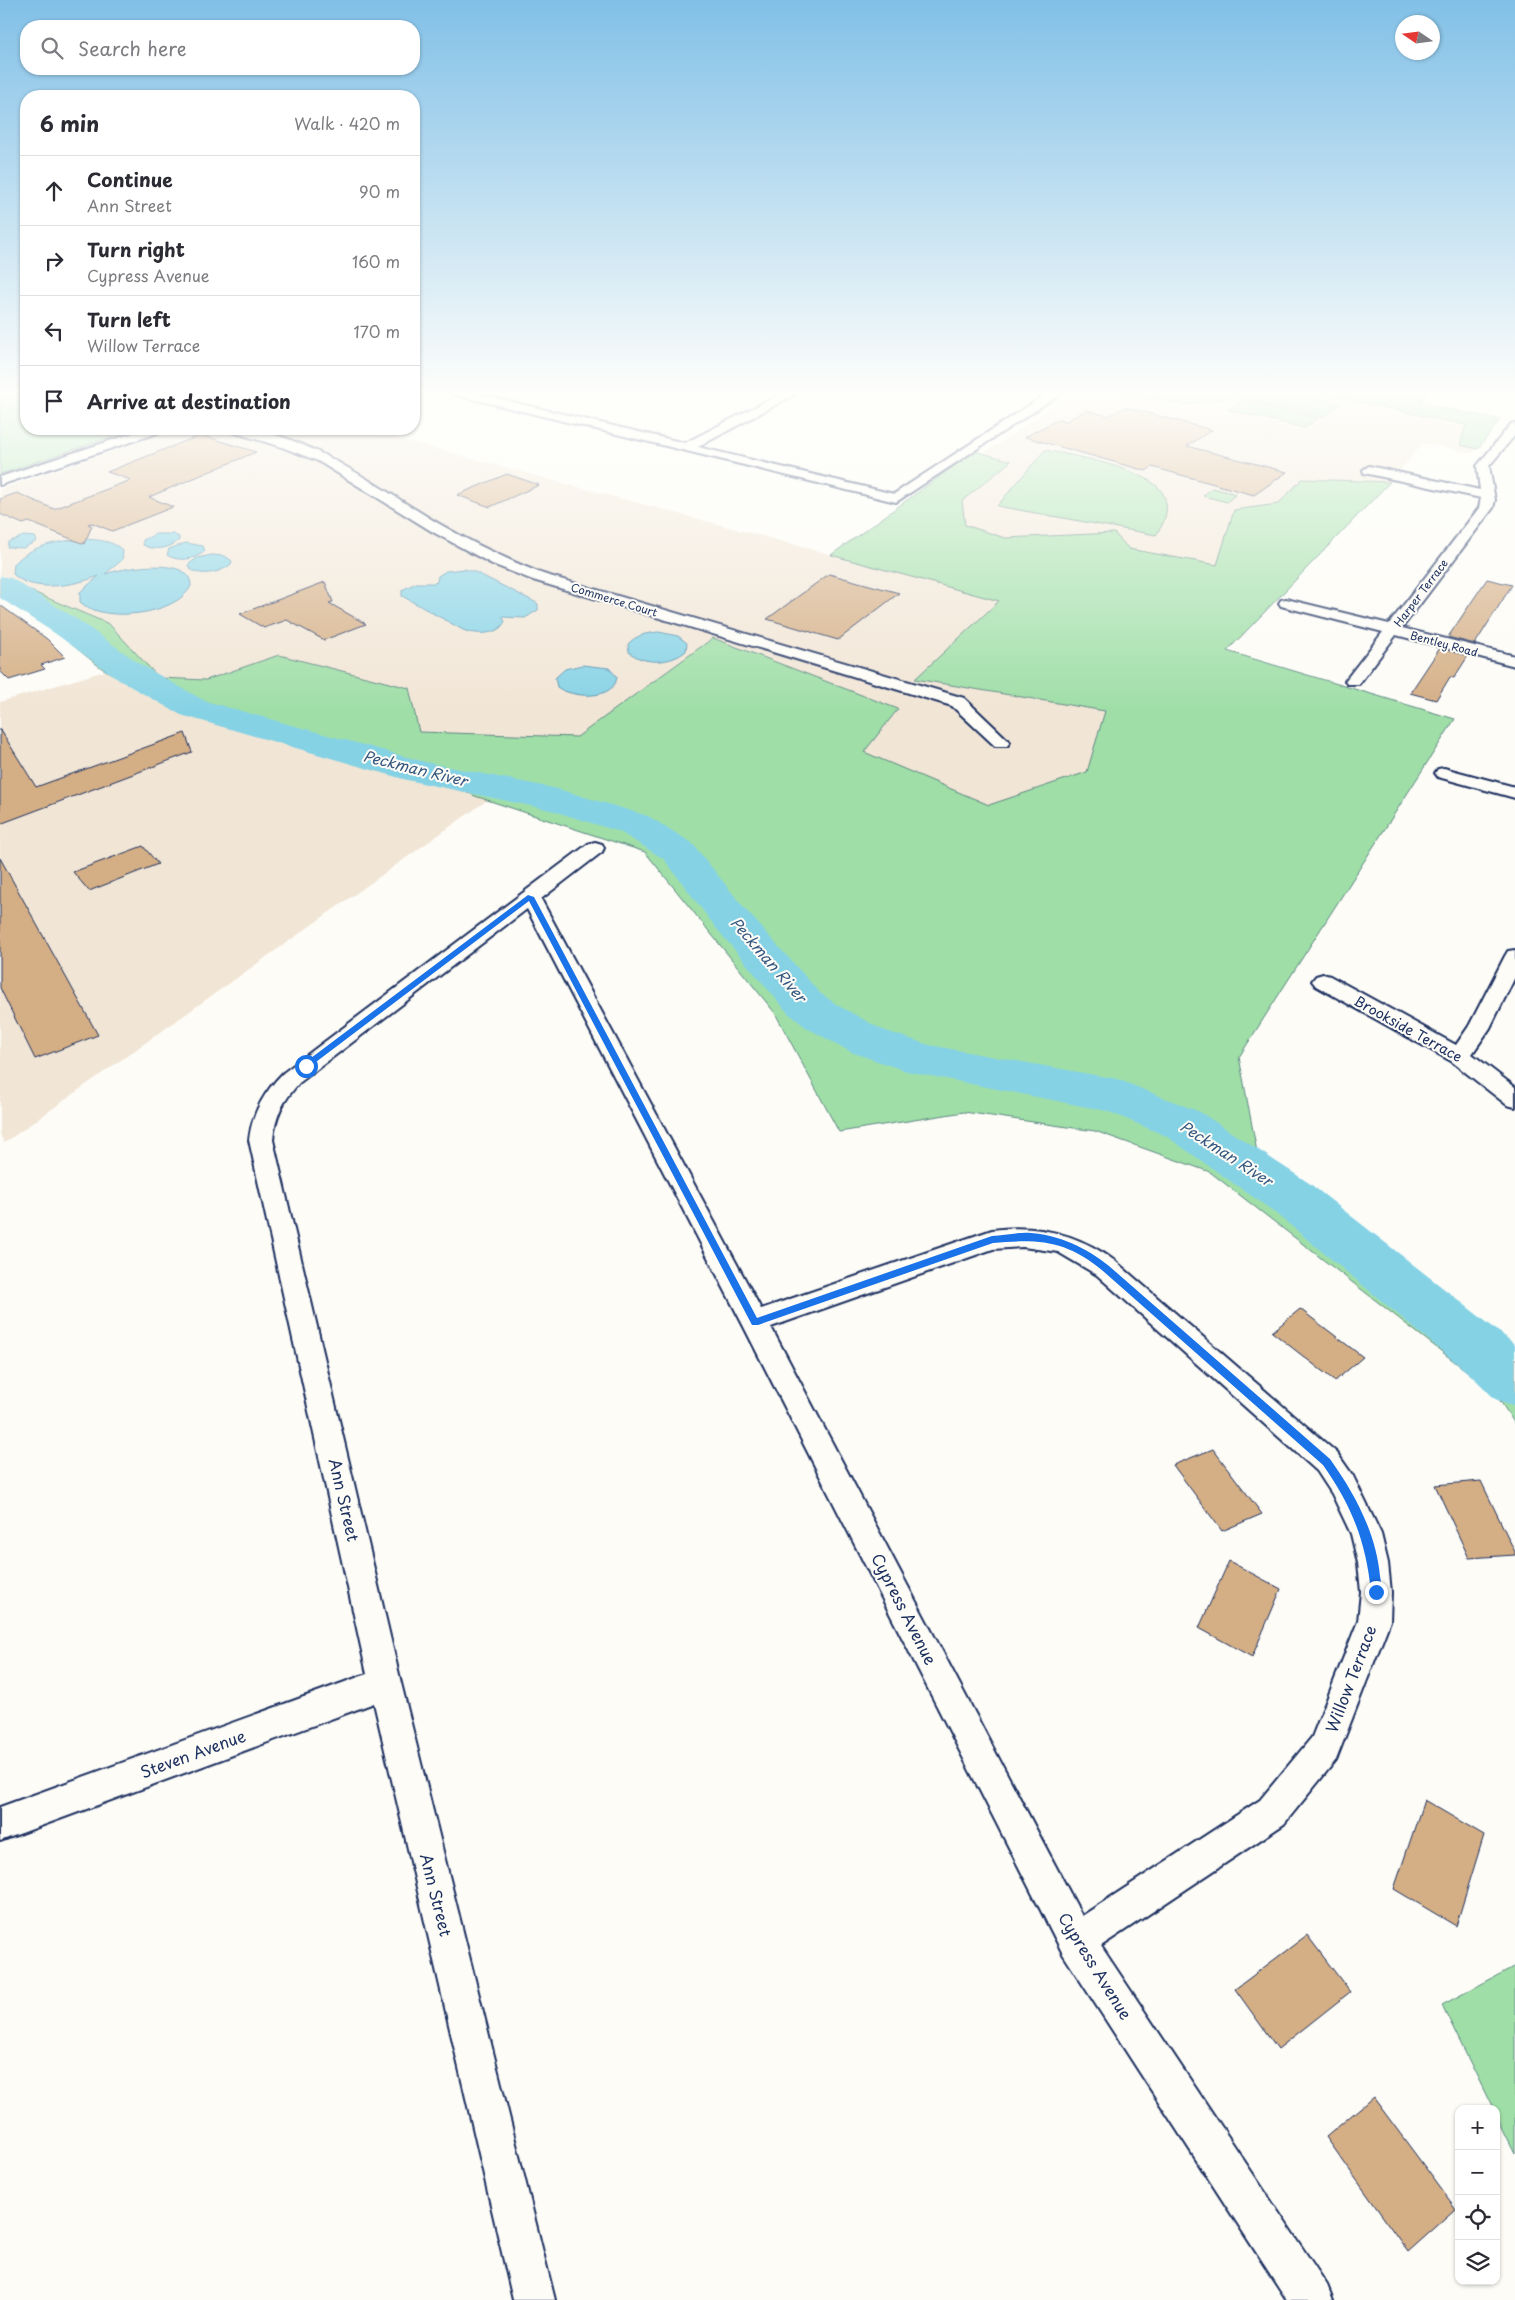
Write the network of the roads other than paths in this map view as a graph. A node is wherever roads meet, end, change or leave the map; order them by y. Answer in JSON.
{"nodes":[{"id":1,"x":388,"y":498,"type":"edge"},
{"id":2,"x":1487,"y":498,"type":"edge"},
{"id":3,"x":1286,"y":603,"type":"dead end"},
{"id":4,"x":1392,"y":630,"type":"junction"},
{"id":5,"x":1515,"y":661,"type":"edge"},
{"id":6,"x":1353,"y":681,"type":"dead end"},
{"id":7,"x":1001,"y":742,"type":"dead end"},
{"id":8,"x":1444,"y":773,"type":"dead end"},
{"id":9,"x":1515,"y":793,"type":"edge"},
{"id":10,"x":595,"y":848,"type":"dead end"},
{"id":11,"x":530,"y":897,"type":"junction"},
{"id":12,"x":1515,"y":956,"type":"edge"},
{"id":13,"x":1323,"y":981,"type":"dead end"},
{"id":14,"x":1459,"y":1056,"type":"junction"},
{"id":15,"x":1515,"y":1099,"type":"edge"},
{"id":16,"x":755,"y":1322,"type":"junction"},
{"id":17,"x":386,"y":1683,"type":"junction"},
{"id":18,"x":0,"y":1824,"type":"edge"},
{"id":19,"x":1076,"y":1941,"type":"junction"},
{"id":20,"x":534,"y":2300,"type":"edge"},
{"id":21,"x":1312,"y":2300,"type":"edge"}],
"edges":[{"from":1,"to":7,"type":"street","name":"Commerce Court"},
{"from":2,"to":4,"type":"street","name":"Harper Terrace"},
{"from":3,"to":4,"type":"street","name":"Bentley Road"},
{"from":4,"to":5,"type":"street","name":"Bentley Road"},
{"from":4,"to":6,"type":"street","name":"Harper Terrace"},
{"from":8,"to":9,"type":"street"},
{"from":10,"to":11,"type":"street","name":"Ann Street"},
{"from":11,"to":16,"type":"street","name":"Cypress Avenue"},
{"from":11,"to":17,"type":"street","name":"Ann Street"},
{"from":12,"to":14,"type":"street"},
{"from":13,"to":14,"type":"street","name":"Brookside Terrace"},
{"from":14,"to":15,"type":"street","name":"Brookside Terrace"},
{"from":16,"to":19,"type":"street","name":"Cypress Avenue"},
{"from":16,"to":19,"type":"street","name":"Willow Terrace"},
{"from":17,"to":18,"type":"street","name":"Steven Avenue"},
{"from":17,"to":20,"type":"street","name":"Ann Street"},
{"from":19,"to":21,"type":"street","name":"Cypress Avenue"}]}
